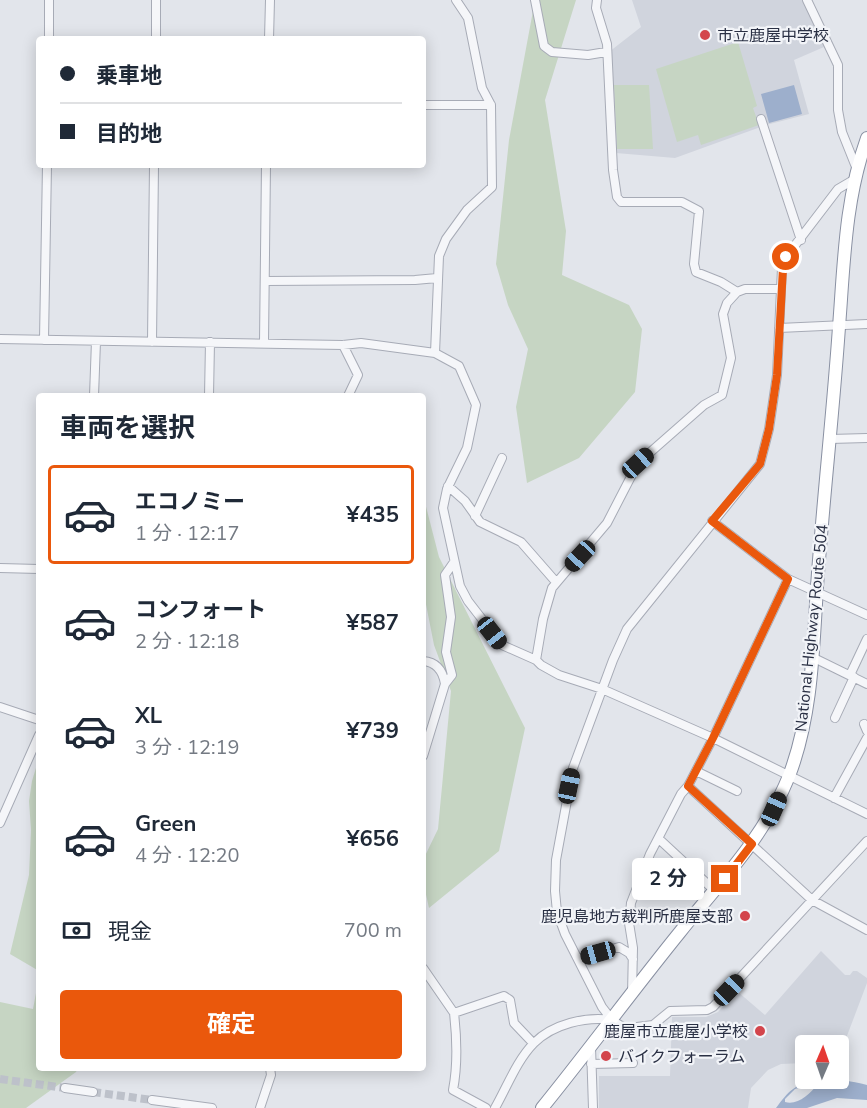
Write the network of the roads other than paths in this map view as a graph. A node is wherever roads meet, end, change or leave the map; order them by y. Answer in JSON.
{"nodes":[{"id":1,"x":49,"y":0,"type":"edge"},
{"id":2,"x":156,"y":0,"type":"edge"},
{"id":3,"x":270,"y":0,"type":"edge"},
{"id":4,"x":456,"y":0,"type":"edge"},
{"id":5,"x":535,"y":0,"type":"edge"},
{"id":6,"x":597,"y":0,"type":"edge"},
{"id":7,"x":807,"y":0,"type":"edge"},
{"id":8,"x":49,"y":36,"type":"edge"},
{"id":9,"x":156,"y":36,"type":"edge"},
{"id":10,"x":269,"y":36,"type":"edge"},
{"id":11,"x":606,"y":52,"type":"junction"},
{"id":12,"x":426,"y":105,"type":"edge"},
{"id":13,"x":491,"y":105,"type":"junction"},
{"id":14,"x":761,"y":118,"type":"dead end"},
{"id":15,"x":867,"y":138,"type":"edge"},
{"id":16,"x":47,"y":168,"type":"edge"},
{"id":17,"x":154,"y":168,"type":"edge"},
{"id":18,"x":266,"y":168,"type":"edge"},
{"id":19,"x":856,"y":173,"type":"junction"},
{"id":20,"x":801,"y":240,"type":"junction"},
{"id":21,"x":437,"y":278,"type":"junction"},
{"id":22,"x":265,"y":281,"type":"junction"},
{"id":23,"x":781,"y":290,"type":"junction"},
{"id":24,"x":737,"y":292,"type":"junction"},
{"id":25,"x":867,"y":324,"type":"edge"},
{"id":26,"x":840,"y":325,"type":"junction"},
{"id":27,"x":779,"y":328,"type":"junction"},
{"id":28,"x":0,"y":339,"type":"edge"},
{"id":29,"x":44,"y":340,"type":"junction"},
{"id":30,"x":96,"y":341,"type":"junction"},
{"id":31,"x":152,"y":342,"type":"junction"},
{"id":32,"x":210,"y":342,"type":"junction"},
{"id":33,"x":264,"y":342,"type":"junction"},
{"id":34,"x":343,"y":345,"type":"junction"},
{"id":35,"x":435,"y":353,"type":"junction"},
{"id":36,"x":94,"y":393,"type":"edge"},
{"id":37,"x":209,"y":393,"type":"edge"},
{"id":38,"x":349,"y":393,"type":"edge"},
{"id":39,"x":867,"y":438,"type":"edge"},
{"id":40,"x":830,"y":439,"type":"junction"},
{"id":41,"x":502,"y":458,"type":"dead end"},
{"id":42,"x":448,"y":486,"type":"junction"},
{"id":43,"x":475,"y":516,"type":"junction"},
{"id":44,"x":712,"y":521,"type":"junction"},
{"id":45,"x":454,"y":562,"type":"junction"},
{"id":46,"x":0,"y":568,"type":"edge"},
{"id":47,"x":36,"y":569,"type":"edge"},
{"id":48,"x":788,"y":579,"type":"junction"},
{"id":49,"x":556,"y":582,"type":"junction"},
{"id":50,"x":817,"y":591,"type":"junction"},
{"id":51,"x":867,"y":615,"type":"edge"},
{"id":52,"x":867,"y":639,"type":"edge"},
{"id":53,"x":812,"y":657,"type":"junction"},
{"id":54,"x":536,"y":660,"type":"junction"},
{"id":55,"x":426,"y":661,"type":"edge"},
{"id":56,"x":852,"y":676,"type":"junction"},
{"id":57,"x":445,"y":684,"type":"junction"},
{"id":58,"x":867,"y":684,"type":"edge"},
{"id":59,"x":602,"y":689,"type":"junction"},
{"id":60,"x":0,"y":707,"type":"edge"},
{"id":61,"x":835,"y":718,"type":"dead end"},
{"id":62,"x":36,"y":719,"type":"edge"},
{"id":63,"x":713,"y":738,"type":"junction"},
{"id":64,"x":867,"y":738,"type":"edge"},
{"id":65,"x":36,"y":742,"type":"edge"},
{"id":66,"x":426,"y":746,"type":"edge"},
{"id":67,"x":696,"y":771,"type":"junction"},
{"id":68,"x":789,"y":776,"type":"junction"},
{"id":69,"x":688,"y":786,"type":"junction"},
{"id":70,"x":737,"y":791,"type":"dead end"},
{"id":71,"x":834,"y":798,"type":"junction"},
{"id":72,"x":867,"y":814,"type":"edge"},
{"id":73,"x":0,"y":824,"type":"edge"},
{"id":74,"x":659,"y":838,"type":"junction"},
{"id":75,"x":867,"y":841,"type":"edge"},
{"id":76,"x":752,"y":844,"type":"junction"},
{"id":77,"x":715,"y":891,"type":"junction"},
{"id":78,"x":812,"y":900,"type":"junction"},
{"id":79,"x":867,"y":930,"type":"edge"},
{"id":80,"x":578,"y":959,"type":"junction"},
{"id":81,"x":633,"y":959,"type":"junction"},
{"id":82,"x":426,"y":972,"type":"edge"},
{"id":83,"x":632,"y":994,"type":"junction"},
{"id":84,"x":454,"y":1013,"type":"junction"},
{"id":85,"x":612,"y":1020,"type":"junction"},
{"id":86,"x":533,"y":1043,"type":"junction"},
{"id":87,"x":591,"y":1047,"type":"junction"},
{"id":88,"x":633,"y":1063,"type":"dead end"},
{"id":89,"x":591,"y":1064,"type":"junction"},
{"id":90,"x":270,"y":1071,"type":"edge"},
{"id":91,"x":65,"y":1088,"type":"tunnel mouth"},
{"id":92,"x":93,"y":1092,"type":"tunnel mouth"},
{"id":93,"x":152,"y":1100,"type":"tunnel mouth"},
{"id":94,"x":212,"y":1108,"type":"edge"},
{"id":95,"x":260,"y":1108,"type":"edge"},
{"id":96,"x":486,"y":1108,"type":"edge"},
{"id":97,"x":495,"y":1108,"type":"edge"},
{"id":98,"x":542,"y":1108,"type":"edge"},
{"id":99,"x":593,"y":1108,"type":"edge"}],
"edges":[{"from":1,"to":8,"type":"street"},
{"from":2,"to":9,"type":"street"},
{"from":3,"to":10,"type":"street"},
{"from":4,"to":13,"type":"street"},
{"from":5,"to":11,"type":"street"},
{"from":6,"to":11,"type":"street"},
{"from":7,"to":19,"type":"street"},
{"from":11,"to":24,"type":"street"},
{"from":12,"to":13,"type":"street"},
{"from":13,"to":21,"type":"street"},
{"from":14,"to":20,"type":"street"},
{"from":15,"to":19,"type":"highway","name":"National Highway Route 504"},
{"from":16,"to":29,"type":"street"},
{"from":17,"to":31,"type":"street"},
{"from":18,"to":22,"type":"street"},
{"from":19,"to":20,"type":"street"},
{"from":19,"to":26,"type":"highway","name":"National Highway Route 504"},
{"from":20,"to":23,"type":"street"},
{"from":21,"to":22,"type":"street"},
{"from":21,"to":35,"type":"street"},
{"from":22,"to":33,"type":"street"},
{"from":23,"to":24,"type":"street"},
{"from":23,"to":27,"type":"street"},
{"from":24,"to":49,"type":"street"},
{"from":25,"to":26,"type":"street"},
{"from":26,"to":27,"type":"street"},
{"from":26,"to":40,"type":"highway","name":"National Highway Route 504"},
{"from":27,"to":44,"type":"street"},
{"from":28,"to":29,"type":"street"},
{"from":29,"to":30,"type":"street"},
{"from":30,"to":31,"type":"street"},
{"from":30,"to":36,"type":"street"},
{"from":31,"to":32,"type":"street"},
{"from":32,"to":33,"type":"street"},
{"from":32,"to":37,"type":"street"},
{"from":33,"to":34,"type":"street"},
{"from":34,"to":35,"type":"street"},
{"from":34,"to":38,"type":"street"},
{"from":35,"to":42,"type":"street"},
{"from":39,"to":40,"type":"street"},
{"from":40,"to":50,"type":"highway","name":"National Highway Route 504"},
{"from":41,"to":43,"type":"street"},
{"from":42,"to":43,"type":"street"},
{"from":42,"to":45,"type":"street"},
{"from":43,"to":49,"type":"street"},
{"from":44,"to":48,"type":"street"},
{"from":44,"to":59,"type":"street"},
{"from":45,"to":54,"type":"street"},
{"from":45,"to":57,"type":"street"},
{"from":46,"to":47,"type":"street"},
{"from":48,"to":50,"type":"street"},
{"from":48,"to":63,"type":"street"},
{"from":49,"to":54,"type":"street"},
{"from":50,"to":51,"type":"street"},
{"from":50,"to":53,"type":"highway","name":"National Highway Route 504"},
{"from":52,"to":56,"type":"street"},
{"from":53,"to":56,"type":"street"},
{"from":53,"to":68,"type":"highway","name":"National Highway Route 504"},
{"from":54,"to":59,"type":"street"},
{"from":55,"to":57,"type":"street"},
{"from":56,"to":58,"type":"street"},
{"from":56,"to":61,"type":"street"},
{"from":57,"to":66,"type":"street"},
{"from":59,"to":63,"type":"street"},
{"from":59,"to":80,"type":"street"},
{"from":60,"to":62,"type":"street"},
{"from":63,"to":67,"type":"street"},
{"from":63,"to":68,"type":"street"},
{"from":64,"to":71,"type":"street"},
{"from":65,"to":73,"type":"street"},
{"from":67,"to":69,"type":"street"},
{"from":67,"to":70,"type":"street"},
{"from":68,"to":71,"type":"street"},
{"from":68,"to":76,"type":"highway","name":"National Highway Route 504"},
{"from":69,"to":74,"type":"street"},
{"from":69,"to":76,"type":"street"},
{"from":71,"to":72,"type":"street"},
{"from":74,"to":77,"type":"street"},
{"from":74,"to":81,"type":"street"},
{"from":75,"to":78,"type":"street"},
{"from":76,"to":77,"type":"highway","name":"National Highway Route 504"},
{"from":76,"to":78,"type":"street"},
{"from":77,"to":83,"type":"highway","name":"National Highway Route 504"},
{"from":78,"to":79,"type":"street"},
{"from":78,"to":85,"type":"street"},
{"from":80,"to":81,"type":"street"},
{"from":80,"to":85,"type":"street"},
{"from":81,"to":83,"type":"street"},
{"from":82,"to":84,"type":"street"},
{"from":83,"to":85,"type":"highway","name":"National Highway Route 504"},
{"from":84,"to":86,"type":"street"},
{"from":84,"to":96,"type":"street"},
{"from":85,"to":86,"type":"street"},
{"from":85,"to":87,"type":"highway","name":"National Highway Route 504"},
{"from":86,"to":97,"type":"street"},
{"from":87,"to":89,"type":"street"},
{"from":87,"to":98,"type":"highway","name":"National Highway Route 504"},
{"from":88,"to":89,"type":"street"},
{"from":89,"to":99,"type":"street"},
{"from":90,"to":95,"type":"street"},
{"from":91,"to":92,"type":"street"},
{"from":93,"to":94,"type":"street"}]}
